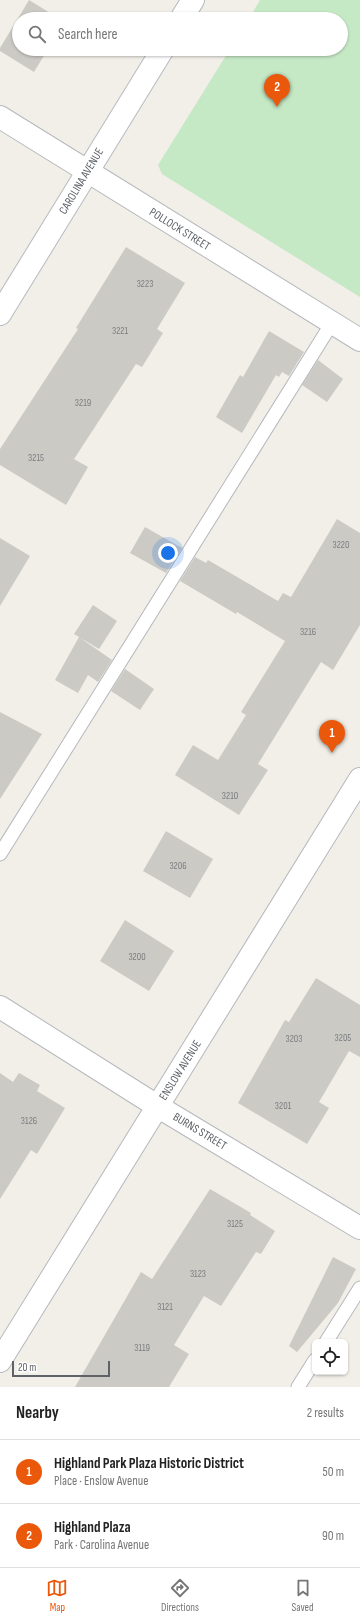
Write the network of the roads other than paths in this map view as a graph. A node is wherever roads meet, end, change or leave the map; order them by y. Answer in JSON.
{"nodes":[{"id":1,"x":193,"y":0,"type":"edge"},
{"id":2,"x":186,"y":12,"type":"edge"},
{"id":3,"x":159,"y":56,"type":"edge"},
{"id":4,"x":0,"y":117,"type":"edge"},
{"id":5,"x":88,"y":171,"type":"junction"},
{"id":6,"x":0,"y":314,"type":"edge"},
{"id":7,"x":332,"y":323,"type":"junction"},
{"id":8,"x":360,"y":340,"type":"edge"},
{"id":9,"x":360,"y":779,"type":"edge"},
{"id":10,"x":0,"y":854,"type":"edge"},
{"id":11,"x":0,"y":1007,"type":"edge"},
{"id":12,"x":157,"y":1106,"type":"junction"},
{"id":13,"x":360,"y":1228,"type":"edge"},
{"id":14,"x":360,"y":1288,"type":"edge"},
{"id":15,"x":328,"y":1339,"type":"edge"},
{"id":16,"x":0,"y":1361,"type":"edge"},
{"id":17,"x":312,"y":1365,"type":"edge"},
{"id":18,"x":298,"y":1387,"type":"edge"}],
"edges":[{"from":1,"to":2,"type":"street"},
{"from":3,"to":5,"type":"street","name":"CAROLINA AVENUE"},
{"from":4,"to":5,"type":"street","name":"POLLOCK STREET"},
{"from":5,"to":6,"type":"street","name":"CAROLINA AVENUE"},
{"from":5,"to":7,"type":"street","name":"POLLOCK STREET"},
{"from":7,"to":8,"type":"street","name":"POLLOCK STREET"},
{"from":7,"to":10,"type":"lane"},
{"from":9,"to":12,"type":"street","name":"ENSLOW AVENUE"},
{"from":11,"to":12,"type":"street","name":"BURNS STREET"},
{"from":12,"to":13,"type":"street","name":"BURNS STREET"},
{"from":12,"to":16,"type":"street","name":"ENSLOW AVENUE"},
{"from":14,"to":15,"type":"lane"},
{"from":17,"to":18,"type":"lane"}]}
